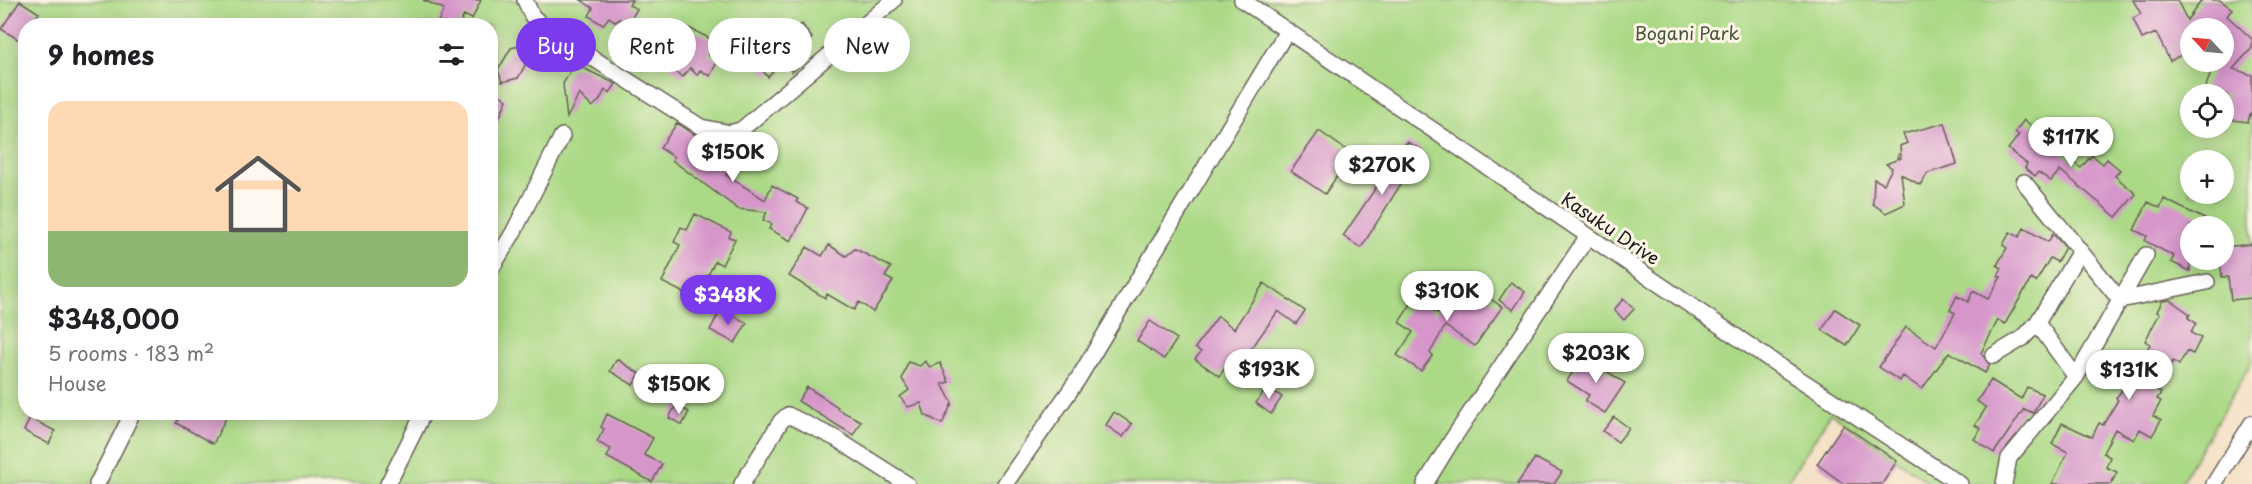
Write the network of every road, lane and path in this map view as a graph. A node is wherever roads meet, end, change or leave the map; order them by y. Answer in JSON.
{"nodes":[{"id":1,"x":525,"y":0,"type":"edge"},
{"id":2,"x":894,"y":0,"type":"edge"},
{"id":3,"x":1242,"y":0,"type":"edge"},
{"id":4,"x":1287,"y":30,"type":"junction"},
{"id":5,"x":562,"y":136,"type":"dead end"},
{"id":6,"x":2024,"y":182,"type":"dead end"},
{"id":7,"x":1588,"y":236,"type":"junction"},
{"id":8,"x":2080,"y":251,"type":"junction"},
{"id":9,"x":2146,"y":255,"type":"dead end"},
{"id":10,"x":498,"y":258,"type":"edge"},
{"id":11,"x":2207,"y":282,"type":"dead end"},
{"id":12,"x":2120,"y":300,"type":"junction"},
{"id":13,"x":2037,"y":323,"type":"junction"},
{"id":14,"x":1994,"y":356,"type":"dead end"},
{"id":15,"x":2076,"y":377,"type":"junction"},
{"id":16,"x":129,"y":420,"type":"edge"},
{"id":17,"x":420,"y":420,"type":"edge"},
{"id":18,"x":2252,"y":423,"type":"edge"},
{"id":19,"x":1007,"y":483,"type":"edge"},
{"id":20,"x":97,"y":484,"type":"edge"},
{"id":21,"x":388,"y":484,"type":"edge"},
{"id":22,"x":742,"y":484,"type":"edge"},
{"id":23,"x":907,"y":484,"type":"edge"},
{"id":24,"x":1425,"y":484,"type":"edge"},
{"id":25,"x":1960,"y":484,"type":"edge"},
{"id":26,"x":2004,"y":484,"type":"edge"},
{"id":27,"x":2214,"y":484,"type":"edge"}],
"edges":[{"from":1,"to":2,"type":"street"},
{"from":3,"to":4,"type":"street","name":"Kasuku Drive"},
{"from":4,"to":7,"type":"street","name":"Kasuku Drive"},
{"from":4,"to":19,"type":"street"},
{"from":5,"to":10,"type":"street"},
{"from":6,"to":8,"type":"street"},
{"from":7,"to":24,"type":"street"},
{"from":7,"to":25,"type":"street","name":"Kasuku Drive"},
{"from":8,"to":12,"type":"street"},
{"from":8,"to":13,"type":"street"},
{"from":9,"to":12,"type":"street"},
{"from":11,"to":12,"type":"street"},
{"from":12,"to":15,"type":"street"},
{"from":13,"to":14,"type":"street"},
{"from":13,"to":15,"type":"street"},
{"from":15,"to":26,"type":"street"},
{"from":16,"to":20,"type":"street"},
{"from":17,"to":21,"type":"street"},
{"from":18,"to":27,"type":"street"},
{"from":22,"to":23,"type":"street"}]}
